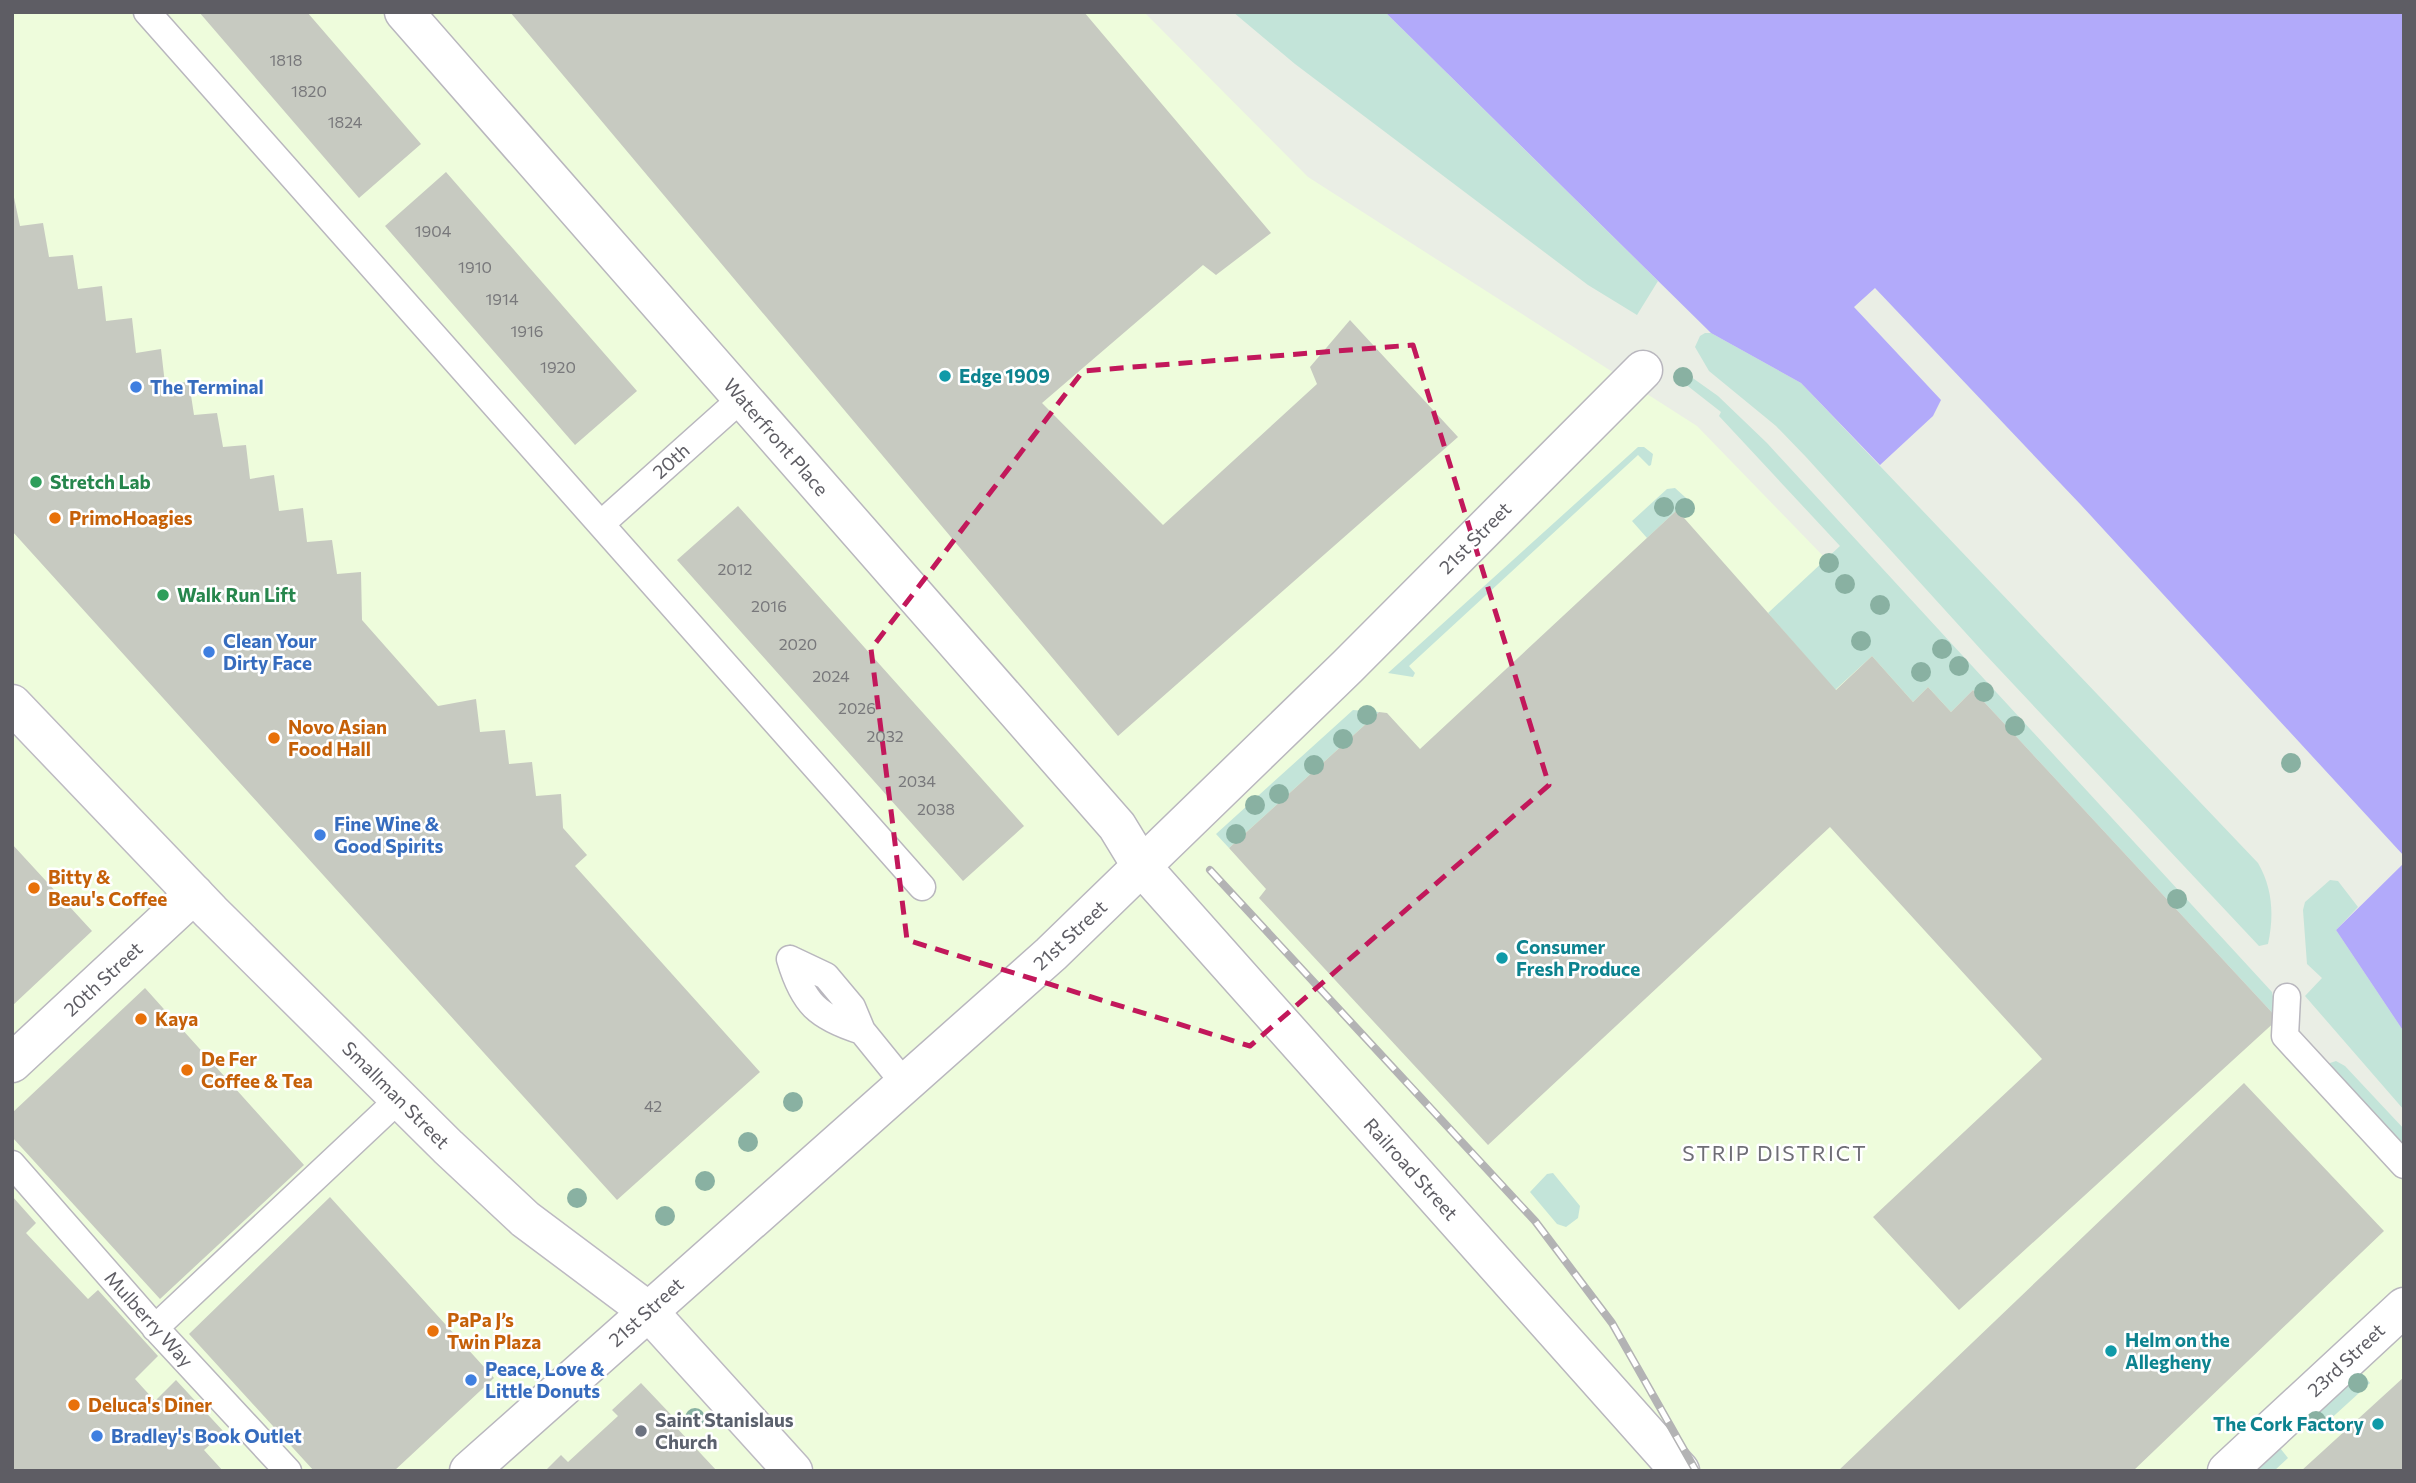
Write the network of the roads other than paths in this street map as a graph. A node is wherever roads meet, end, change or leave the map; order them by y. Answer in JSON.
{"nodes":[{"id":1,"x":147,"y":12,"type":"edge"},
{"id":2,"x":404,"y":12,"type":"edge"},
{"id":3,"x":1643,"y":370,"type":"dead end"},
{"id":4,"x":742,"y":398,"type":"junction"},
{"id":5,"x":601,"y":524,"type":"junction"},
{"id":6,"x":12,"y":704,"type":"edge"},
{"id":7,"x":1142,"y":867,"type":"junction"},
{"id":8,"x":922,"y":887,"type":"dead end"},
{"id":9,"x":194,"y":894,"type":"junction"},
{"id":10,"x":2287,"y":997,"type":"dead end"},
{"id":11,"x":862,"y":1031,"type":"dead end"},
{"id":12,"x":12,"y":1063,"type":"edge"},
{"id":13,"x":905,"y":1084,"type":"junction"},
{"id":14,"x":399,"y":1099,"type":"junction"},
{"id":15,"x":12,"y":1164,"type":"edge"},
{"id":16,"x":2404,"y":1165,"type":"edge"},
{"id":17,"x":2404,"y":1307,"type":"edge"},
{"id":18,"x":648,"y":1311,"type":"junction"},
{"id":19,"x":155,"y":1328,"type":"junction"},
{"id":20,"x":288,"y":1471,"type":"edge"},
{"id":21,"x":469,"y":1471,"type":"edge"},
{"id":22,"x":793,"y":1471,"type":"edge"},
{"id":23,"x":1680,"y":1471,"type":"edge"},
{"id":24,"x":2227,"y":1471,"type":"edge"}],
"edges":[{"from":1,"to":5,"type":"lane"},
{"from":2,"to":4,"type":"street","name":"Waterfront Place"},
{"from":3,"to":7,"type":"street","name":"21st Street"},
{"from":4,"to":5,"type":"lane","name":"20th"},
{"from":4,"to":7,"type":"street","name":"Waterfront Place"},
{"from":5,"to":8,"type":"lane"},
{"from":6,"to":9,"type":"street","name":"Smallman Street"},
{"from":7,"to":13,"type":"street","name":"21st Street"},
{"from":7,"to":23,"type":"street","name":"Railroad Street"},
{"from":9,"to":12,"type":"street","name":"20th Street"},
{"from":9,"to":14,"type":"street","name":"Smallman Street"},
{"from":10,"to":16,"type":"lane"},
{"from":11,"to":13,"type":"lane"},
{"from":13,"to":18,"type":"street","name":"21st Street"},
{"from":14,"to":18,"type":"street","name":"Smallman Street"},
{"from":14,"to":19,"type":"lane"},
{"from":15,"to":19,"type":"lane","name":"Mulberry Way"},
{"from":17,"to":24,"type":"street","name":"23rd Street"},
{"from":18,"to":21,"type":"street","name":"21st Street"},
{"from":18,"to":22,"type":"street","name":"Smallman Street"},
{"from":19,"to":20,"type":"lane","name":"Mulberry Way"}]}
